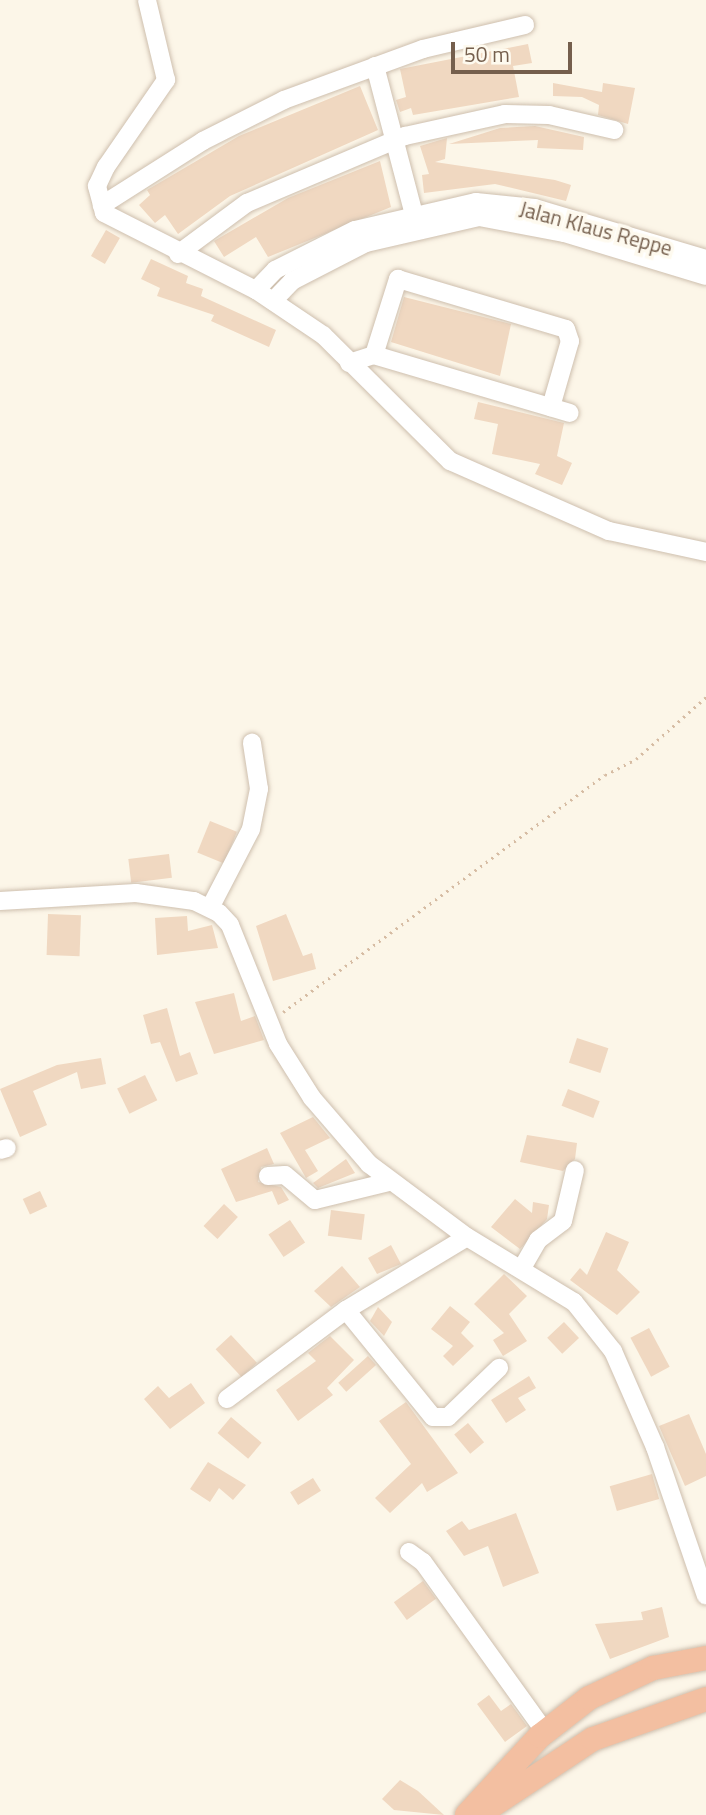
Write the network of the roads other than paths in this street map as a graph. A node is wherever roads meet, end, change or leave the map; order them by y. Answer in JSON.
{"nodes":[{"id":1,"x":147,"y":0,"type":"edge"},
{"id":2,"x":525,"y":25,"type":"dead end"},
{"id":3,"x":375,"y":66,"type":"junction"},
{"id":4,"x":614,"y":130,"type":"dead end"},
{"id":5,"x":393,"y":140,"type":"junction"},
{"id":6,"x":102,"y":205,"type":"junction"},
{"id":7,"x":416,"y":222,"type":"junction"},
{"id":8,"x":178,"y":254,"type":"junction"},
{"id":9,"x":706,"y":258,"type":"edge"},
{"id":10,"x":706,"y":276,"type":"edge"},
{"id":11,"x":256,"y":290,"type":"junction"},
{"id":12,"x":273,"y":301,"type":"junction"},
{"id":13,"x":374,"y":355,"type":"junction"},
{"id":14,"x":349,"y":363,"type":"junction"},
{"id":15,"x":551,"y":407,"type":"junction"},
{"id":16,"x":570,"y":413,"type":"dead end"},
{"id":17,"x":706,"y":552,"type":"edge"},
{"id":18,"x":252,"y":743,"type":"dead end"},
{"id":19,"x":0,"y":901,"type":"edge"},
{"id":20,"x":211,"y":906,"type":"junction"},
{"id":21,"x":575,"y":1170,"type":"dead end"},
{"id":22,"x":268,"y":1176,"type":"dead end"},
{"id":23,"x":389,"y":1182,"type":"junction"},
{"id":24,"x":467,"y":1237,"type":"junction"},
{"id":25,"x":522,"y":1268,"type":"junction"},
{"id":26,"x":346,"y":1310,"type":"junction"},
{"id":27,"x":499,"y":1368,"type":"dead end"},
{"id":28,"x":227,"y":1399,"type":"dead end"},
{"id":29,"x":409,"y":1552,"type":"dead end"},
{"id":30,"x":706,"y":1596,"type":"edge"},
{"id":31,"x":706,"y":1658,"type":"edge"},
{"id":32,"x":706,"y":1699,"type":"edge"},
{"id":33,"x":545,"y":1732,"type":"junction"},
{"id":34,"x":467,"y":1815,"type":"edge"},
{"id":35,"x":478,"y":1815,"type":"edge"}],
"edges":[{"from":1,"to":6,"type":"street"},
{"from":2,"to":3,"type":"street"},
{"from":3,"to":5,"type":"street"},
{"from":3,"to":6,"type":"street"},
{"from":4,"to":5,"type":"street"},
{"from":5,"to":7,"type":"street"},
{"from":5,"to":8,"type":"street"},
{"from":6,"to":8,"type":"street"},
{"from":7,"to":9,"type":"street","name":"Jalan Klaus Reppe"},
{"from":7,"to":10,"type":"street","name":"Jalan Klaus Reppe"},
{"from":7,"to":11,"type":"street","name":"Jalan Klaus Reppe"},
{"from":7,"to":12,"type":"street","name":"Jalan Klaus Reppe"},
{"from":8,"to":11,"type":"street"},
{"from":11,"to":12,"type":"street"},
{"from":12,"to":14,"type":"street"},
{"from":13,"to":14,"type":"street"},
{"from":13,"to":15,"type":"street"},
{"from":13,"to":15,"type":"street"},
{"from":14,"to":17,"type":"street"},
{"from":15,"to":16,"type":"street"},
{"from":18,"to":20,"type":"street"},
{"from":19,"to":20,"type":"street"},
{"from":20,"to":23,"type":"street"},
{"from":21,"to":25,"type":"street"},
{"from":22,"to":23,"type":"street"},
{"from":23,"to":24,"type":"street"},
{"from":24,"to":25,"type":"street"},
{"from":24,"to":26,"type":"street"},
{"from":25,"to":30,"type":"street"},
{"from":26,"to":27,"type":"street"},
{"from":26,"to":28,"type":"street"},
{"from":29,"to":33,"type":"street"},
{"from":31,"to":33,"type":"highway"},
{"from":32,"to":35,"type":"highway"},
{"from":33,"to":34,"type":"highway"}]}
